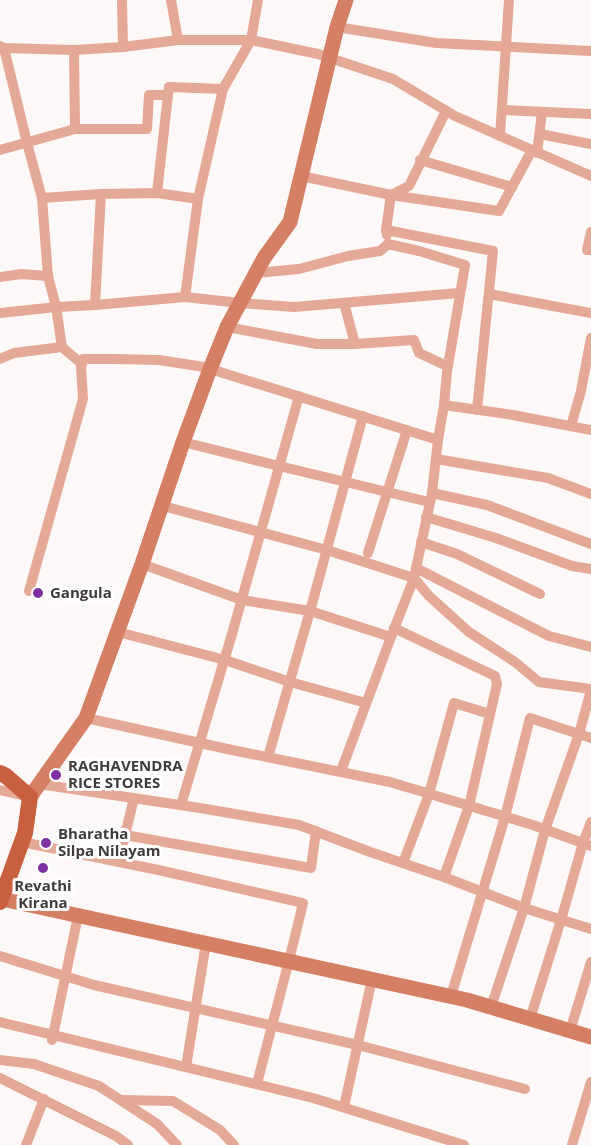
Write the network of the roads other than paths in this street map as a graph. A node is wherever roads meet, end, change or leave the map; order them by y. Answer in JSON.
{"nodes":[{"id":1,"x":122,"y":0,"type":"edge"},
{"id":2,"x":171,"y":0,"type":"edge"},
{"id":3,"x":258,"y":0,"type":"edge"},
{"id":4,"x":346,"y":0,"type":"edge"},
{"id":5,"x":509,"y":0,"type":"edge"},
{"id":6,"x":338,"y":27,"type":"junction"},
{"id":7,"x":178,"y":40,"type":"junction"},
{"id":8,"x":251,"y":40,"type":"junction"},
{"id":9,"x":507,"y":46,"type":"junction"},
{"id":10,"x":2,"y":47,"type":"edge"},
{"id":11,"x":123,"y":47,"type":"junction"},
{"id":12,"x":74,"y":50,"type":"junction"},
{"id":13,"x":591,"y":51,"type":"edge"},
{"id":14,"x":330,"y":58,"type":"junction"},
{"id":15,"x":223,"y":89,"type":"junction"},
{"id":16,"x":168,"y":95,"type":"junction"},
{"id":17,"x":502,"y":110,"type":"junction"},
{"id":18,"x":446,"y":111,"type":"junction"},
{"id":19,"x":542,"y":112,"type":"junction"},
{"id":20,"x":591,"y":114,"type":"edge"},
{"id":21,"x":75,"y":129,"type":"junction"},
{"id":22,"x":540,"y":134,"type":"junction"},
{"id":23,"x":500,"y":136,"type":"junction"},
{"id":24,"x":27,"y":144,"type":"junction"},
{"id":25,"x":591,"y":144,"type":"edge"},
{"id":26,"x":0,"y":150,"type":"edge"},
{"id":27,"x":535,"y":152,"type":"junction"},
{"id":28,"x":420,"y":160,"type":"junction"},
{"id":29,"x":301,"y":176,"type":"junction"},
{"id":30,"x":591,"y":176,"type":"edge"},
{"id":31,"x":512,"y":187,"type":"junction"},
{"id":32,"x":156,"y":193,"type":"junction"},
{"id":33,"x":101,"y":194,"type":"junction"},
{"id":34,"x":391,"y":195,"type":"junction"},
{"id":35,"x":42,"y":198,"type":"junction"},
{"id":36,"x":198,"y":199,"type":"junction"},
{"id":37,"x":386,"y":230,"type":"junction"},
{"id":38,"x":591,"y":232,"type":"edge"},
{"id":39,"x":388,"y":244,"type":"junction"},
{"id":40,"x":591,"y":250,"type":"edge"},
{"id":41,"x":256,"y":273,"type":"junction"},
{"id":42,"x":48,"y":276,"type":"junction"},
{"id":43,"x":0,"y":277,"type":"edge"},
{"id":44,"x":459,"y":293,"type":"junction"},
{"id":45,"x":489,"y":294,"type":"junction"},
{"id":46,"x":186,"y":297,"type":"junction"},
{"id":47,"x":240,"y":303,"type":"junction"},
{"id":48,"x":344,"y":303,"type":"junction"},
{"id":49,"x":95,"y":305,"type":"junction"},
{"id":50,"x":56,"y":307,"type":"junction"},
{"id":51,"x":0,"y":313,"type":"edge"},
{"id":52,"x":591,"y":313,"type":"edge"},
{"id":53,"x":227,"y":327,"type":"junction"},
{"id":54,"x":591,"y":338,"type":"edge"},
{"id":55,"x":355,"y":344,"type":"junction"},
{"id":56,"x":62,"y":347,"type":"junction"},
{"id":57,"x":0,"y":359,"type":"edge"},
{"id":58,"x":82,"y":364,"type":"junction"},
{"id":59,"x":447,"y":366,"type":"junction"},
{"id":60,"x":210,"y":369,"type":"junction"},
{"id":61,"x":586,"y":392,"type":"edge"},
{"id":62,"x":299,"y":396,"type":"junction"},
{"id":63,"x":444,"y":405,"type":"junction"},
{"id":64,"x":477,"y":410,"type":"junction"},
{"id":65,"x":363,"y":416,"type":"junction"},
{"id":66,"x":571,"y":426,"type":"junction"},
{"id":67,"x":406,"y":430,"type":"junction"},
{"id":68,"x":591,"y":430,"type":"edge"},
{"id":69,"x":438,"y":440,"type":"junction"},
{"id":70,"x":183,"y":442,"type":"junction"},
{"id":71,"x":436,"y":459,"type":"junction"},
{"id":72,"x":279,"y":466,"type":"junction"},
{"id":73,"x":345,"y":482,"type":"junction"},
{"id":74,"x":387,"y":492,"type":"junction"},
{"id":75,"x":591,"y":494,"type":"edge"},
{"id":76,"x":431,"y":498,"type":"junction"},
{"id":77,"x":163,"y":506,"type":"junction"},
{"id":78,"x":426,"y":517,"type":"junction"},
{"id":79,"x":261,"y":532,"type":"junction"},
{"id":80,"x":421,"y":542,"type":"junction"},
{"id":81,"x":591,"y":544,"type":"edge"},
{"id":82,"x":327,"y":550,"type":"junction"},
{"id":83,"x":368,"y":553,"type":"dead end"},
{"id":84,"x":142,"y":564,"type":"junction"},
{"id":85,"x":591,"y":569,"type":"edge"},
{"id":86,"x":415,"y":573,"type":"junction"},
{"id":87,"x":29,"y":591,"type":"dead end"},
{"id":88,"x":540,"y":594,"type":"dead end"},
{"id":89,"x":242,"y":600,"type":"junction"},
{"id":90,"x":310,"y":611,"type":"junction"},
{"id":91,"x":118,"y":632,"type":"junction"},
{"id":92,"x":392,"y":632,"type":"junction"},
{"id":93,"x":591,"y":647,"type":"edge"},
{"id":94,"x":225,"y":660,"type":"junction"},
{"id":95,"x":290,"y":682,"type":"junction"},
{"id":96,"x":591,"y":689,"type":"edge"},
{"id":97,"x":366,"y":703,"type":"junction"},
{"id":98,"x":490,"y":714,"type":"junction"},
{"id":99,"x":86,"y":718,"type":"junction"},
{"id":100,"x":579,"y":734,"type":"junction"},
{"id":101,"x":591,"y":738,"type":"edge"},
{"id":102,"x":200,"y":743,"type":"junction"},
{"id":103,"x":268,"y":757,"type":"junction"},
{"id":104,"x":341,"y":771,"type":"junction"},
{"id":105,"x":0,"y":773,"type":"edge"},
{"id":106,"x":0,"y":790,"type":"edge"},
{"id":107,"x":34,"y":791,"type":"junction"},
{"id":108,"x":429,"y":794,"type":"junction"},
{"id":109,"x":134,"y":798,"type":"junction"},
{"id":110,"x":181,"y":805,"type":"junction"},
{"id":111,"x":469,"y":806,"type":"junction"},
{"id":112,"x":505,"y":816,"type":"junction"},
{"id":113,"x":591,"y":822,"type":"edge"},
{"id":114,"x":546,"y":830,"type":"junction"},
{"id":115,"x":316,"y":831,"type":"junction"},
{"id":116,"x":125,"y":835,"type":"junction"},
{"id":117,"x":22,"y":842,"type":"junction"},
{"id":118,"x":587,"y":844,"type":"edge"},
{"id":119,"x":119,"y":862,"type":"junction"},
{"id":120,"x":403,"y":863,"type":"junction"},
{"id":121,"x":444,"y":877,"type":"junction"},
{"id":122,"x":3,"y":880,"type":"edge"},
{"id":123,"x":482,"y":892,"type":"junction"},
{"id":124,"x":1,"y":900,"type":"edge"},
{"id":125,"x":524,"y":908,"type":"junction"},
{"id":126,"x":78,"y":916,"type":"junction"},
{"id":127,"x":561,"y":920,"type":"junction"},
{"id":128,"x":591,"y":929,"type":"edge"},
{"id":129,"x":206,"y":943,"type":"junction"},
{"id":130,"x":0,"y":956,"type":"edge"},
{"id":131,"x":290,"y":961,"type":"junction"},
{"id":132,"x":591,"y":962,"type":"edge"},
{"id":133,"x":65,"y":976,"type":"junction"},
{"id":134,"x":372,"y":979,"type":"junction"},
{"id":135,"x":451,"y":996,"type":"junction"},
{"id":136,"x":491,"y":1007,"type":"junction"},
{"id":137,"x":196,"y":1008,"type":"junction"},
{"id":138,"x":530,"y":1019,"type":"junction"},
{"id":139,"x":0,"y":1022,"type":"edge"},
{"id":140,"x":271,"y":1025,"type":"junction"},
{"id":141,"x":570,"y":1031,"type":"junction"},
{"id":142,"x":53,"y":1037,"type":"junction"},
{"id":143,"x":591,"y":1037,"type":"edge"},
{"id":144,"x":358,"y":1045,"type":"junction"},
{"id":145,"x":0,"y":1060,"type":"edge"},
{"id":146,"x":186,"y":1067,"type":"junction"},
{"id":147,"x":0,"y":1078,"type":"edge"},
{"id":148,"x":591,"y":1082,"type":"edge"},
{"id":149,"x":257,"y":1084,"type":"junction"},
{"id":150,"x":525,"y":1089,"type":"dead end"},
{"id":151,"x":44,"y":1099,"type":"junction"},
{"id":152,"x":120,"y":1101,"type":"junction"},
{"id":153,"x":344,"y":1107,"type":"junction"},
{"id":154,"x":113,"y":1141,"type":"edge"},
{"id":155,"x":26,"y":1145,"type":"edge"},
{"id":156,"x":128,"y":1145,"type":"edge"},
{"id":157,"x":177,"y":1145,"type":"edge"},
{"id":158,"x":234,"y":1145,"type":"edge"},
{"id":159,"x":464,"y":1145,"type":"edge"},
{"id":160,"x":572,"y":1145,"type":"edge"}],
"edges":[{"from":1,"to":11,"type":"street"},
{"from":2,"to":7,"type":"street"},
{"from":3,"to":8,"type":"street"},
{"from":4,"to":6,"type":"main road"},
{"from":5,"to":9,"type":"street"},
{"from":6,"to":9,"type":"street"},
{"from":6,"to":14,"type":"main road"},
{"from":7,"to":8,"type":"street"},
{"from":7,"to":11,"type":"street"},
{"from":8,"to":14,"type":"street"},
{"from":8,"to":15,"type":"street"},
{"from":9,"to":13,"type":"street"},
{"from":9,"to":17,"type":"street"},
{"from":10,"to":12,"type":"street"},
{"from":10,"to":24,"type":"street"},
{"from":11,"to":12,"type":"street"},
{"from":12,"to":21,"type":"street"},
{"from":14,"to":18,"type":"street"},
{"from":14,"to":29,"type":"main road"},
{"from":15,"to":16,"type":"street"},
{"from":15,"to":36,"type":"street"},
{"from":16,"to":21,"type":"street"},
{"from":16,"to":32,"type":"street"},
{"from":17,"to":19,"type":"street"},
{"from":17,"to":23,"type":"street"},
{"from":18,"to":23,"type":"street"},
{"from":18,"to":28,"type":"street"},
{"from":19,"to":20,"type":"street"},
{"from":19,"to":22,"type":"street"},
{"from":21,"to":24,"type":"street"},
{"from":22,"to":25,"type":"street"},
{"from":22,"to":27,"type":"street"},
{"from":23,"to":27,"type":"street"},
{"from":24,"to":26,"type":"street"},
{"from":24,"to":35,"type":"street"},
{"from":27,"to":30,"type":"street"},
{"from":27,"to":31,"type":"street"},
{"from":28,"to":31,"type":"street"},
{"from":28,"to":34,"type":"street"},
{"from":29,"to":34,"type":"street"},
{"from":29,"to":41,"type":"main road"},
{"from":31,"to":34,"type":"street"},
{"from":32,"to":33,"type":"street"},
{"from":32,"to":36,"type":"street"},
{"from":33,"to":35,"type":"street"},
{"from":33,"to":49,"type":"street"},
{"from":34,"to":37,"type":"street"},
{"from":35,"to":42,"type":"street"},
{"from":36,"to":46,"type":"street"},
{"from":37,"to":39,"type":"street"},
{"from":37,"to":45,"type":"street"},
{"from":38,"to":40,"type":"street"},
{"from":39,"to":41,"type":"street"},
{"from":39,"to":44,"type":"street"},
{"from":41,"to":47,"type":"main road"},
{"from":42,"to":43,"type":"street"},
{"from":42,"to":50,"type":"street"},
{"from":44,"to":48,"type":"street"},
{"from":44,"to":59,"type":"street"},
{"from":45,"to":52,"type":"street"},
{"from":45,"to":64,"type":"street"},
{"from":46,"to":47,"type":"street"},
{"from":46,"to":49,"type":"street"},
{"from":47,"to":48,"type":"street"},
{"from":47,"to":53,"type":"main road"},
{"from":48,"to":55,"type":"street"},
{"from":49,"to":50,"type":"street"},
{"from":50,"to":51,"type":"street"},
{"from":50,"to":56,"type":"street"},
{"from":53,"to":55,"type":"street"},
{"from":53,"to":60,"type":"main road"},
{"from":54,"to":61,"type":"street"},
{"from":55,"to":59,"type":"street"},
{"from":56,"to":57,"type":"street"},
{"from":56,"to":58,"type":"street"},
{"from":58,"to":60,"type":"street"},
{"from":58,"to":87,"type":"street"},
{"from":59,"to":63,"type":"street"},
{"from":60,"to":62,"type":"street"},
{"from":60,"to":70,"type":"main road"},
{"from":61,"to":66,"type":"street"},
{"from":62,"to":65,"type":"street"},
{"from":62,"to":72,"type":"street"},
{"from":63,"to":64,"type":"street"},
{"from":63,"to":69,"type":"street"},
{"from":64,"to":66,"type":"street"},
{"from":65,"to":67,"type":"street"},
{"from":65,"to":73,"type":"street"},
{"from":66,"to":68,"type":"street"},
{"from":67,"to":69,"type":"street"},
{"from":67,"to":74,"type":"street"},
{"from":69,"to":71,"type":"street"},
{"from":70,"to":72,"type":"street"},
{"from":70,"to":77,"type":"main road"},
{"from":71,"to":75,"type":"street"},
{"from":71,"to":76,"type":"street"},
{"from":72,"to":73,"type":"street"},
{"from":72,"to":79,"type":"street"},
{"from":73,"to":74,"type":"street"},
{"from":73,"to":82,"type":"street"},
{"from":74,"to":76,"type":"street"},
{"from":74,"to":83,"type":"street"},
{"from":76,"to":78,"type":"street"},
{"from":76,"to":81,"type":"street"},
{"from":77,"to":79,"type":"street"},
{"from":77,"to":84,"type":"main road"},
{"from":78,"to":80,"type":"street"},
{"from":78,"to":85,"type":"street"},
{"from":79,"to":82,"type":"street"},
{"from":79,"to":89,"type":"street"},
{"from":80,"to":86,"type":"street"},
{"from":80,"to":88,"type":"street"},
{"from":82,"to":86,"type":"street"},
{"from":82,"to":90,"type":"street"},
{"from":84,"to":89,"type":"street"},
{"from":84,"to":91,"type":"main road"},
{"from":86,"to":92,"type":"street"},
{"from":86,"to":93,"type":"street"},
{"from":86,"to":96,"type":"street"},
{"from":89,"to":90,"type":"street"},
{"from":89,"to":94,"type":"street"},
{"from":90,"to":92,"type":"street"},
{"from":90,"to":95,"type":"street"},
{"from":91,"to":94,"type":"street"},
{"from":91,"to":99,"type":"main road"},
{"from":92,"to":97,"type":"street"},
{"from":92,"to":98,"type":"street"},
{"from":94,"to":95,"type":"street"},
{"from":94,"to":102,"type":"street"},
{"from":95,"to":97,"type":"street"},
{"from":95,"to":103,"type":"street"},
{"from":96,"to":100,"type":"street"},
{"from":97,"to":104,"type":"street"},
{"from":98,"to":108,"type":"street"},
{"from":98,"to":111,"type":"street"},
{"from":99,"to":102,"type":"street"},
{"from":99,"to":107,"type":"main road"},
{"from":100,"to":101,"type":"street"},
{"from":100,"to":112,"type":"street"},
{"from":100,"to":114,"type":"street"},
{"from":102,"to":103,"type":"street"},
{"from":102,"to":110,"type":"street"},
{"from":103,"to":104,"type":"street"},
{"from":104,"to":108,"type":"street"},
{"from":105,"to":107,"type":"main road"},
{"from":106,"to":107,"type":"street"},
{"from":107,"to":109,"type":"street"},
{"from":107,"to":117,"type":"main road"},
{"from":108,"to":111,"type":"street"},
{"from":108,"to":120,"type":"street"},
{"from":109,"to":110,"type":"street"},
{"from":109,"to":116,"type":"street"},
{"from":110,"to":115,"type":"street"},
{"from":111,"to":112,"type":"street"},
{"from":111,"to":121,"type":"street"},
{"from":112,"to":114,"type":"street"},
{"from":112,"to":123,"type":"street"},
{"from":113,"to":118,"type":"street"},
{"from":114,"to":118,"type":"street"},
{"from":114,"to":125,"type":"street"},
{"from":115,"to":116,"type":"street"},
{"from":115,"to":120,"type":"street"},
{"from":116,"to":119,"type":"street"},
{"from":117,"to":119,"type":"street"},
{"from":117,"to":122,"type":"main road"},
{"from":118,"to":127,"type":"street"},
{"from":119,"to":131,"type":"street"},
{"from":120,"to":121,"type":"street"},
{"from":121,"to":123,"type":"street"},
{"from":122,"to":124,"type":"main road"},
{"from":123,"to":125,"type":"street"},
{"from":123,"to":135,"type":"street"},
{"from":124,"to":126,"type":"main road"},
{"from":125,"to":127,"type":"street"},
{"from":125,"to":136,"type":"street"},
{"from":126,"to":129,"type":"main road"},
{"from":126,"to":133,"type":"street"},
{"from":127,"to":128,"type":"street"},
{"from":127,"to":138,"type":"street"},
{"from":129,"to":131,"type":"main road"},
{"from":129,"to":137,"type":"street"},
{"from":130,"to":133,"type":"street"},
{"from":131,"to":134,"type":"main road"},
{"from":131,"to":140,"type":"street"},
{"from":132,"to":141,"type":"street"},
{"from":133,"to":137,"type":"street"},
{"from":133,"to":142,"type":"street"},
{"from":134,"to":135,"type":"main road"},
{"from":134,"to":144,"type":"street"},
{"from":135,"to":136,"type":"main road"},
{"from":136,"to":138,"type":"main road"},
{"from":137,"to":140,"type":"street"},
{"from":137,"to":146,"type":"street"},
{"from":138,"to":141,"type":"main road"},
{"from":139,"to":142,"type":"street"},
{"from":140,"to":144,"type":"street"},
{"from":140,"to":149,"type":"street"},
{"from":141,"to":143,"type":"main road"},
{"from":142,"to":146,"type":"street"},
{"from":144,"to":150,"type":"street"},
{"from":144,"to":153,"type":"street"},
{"from":145,"to":152,"type":"street"},
{"from":146,"to":149,"type":"street"},
{"from":147,"to":151,"type":"street"},
{"from":148,"to":160,"type":"street"},
{"from":149,"to":153,"type":"street"},
{"from":151,"to":154,"type":"street"},
{"from":151,"to":155,"type":"street"},
{"from":152,"to":157,"type":"street"},
{"from":152,"to":158,"type":"street"},
{"from":153,"to":159,"type":"street"},
{"from":154,"to":156,"type":"street"}]}
